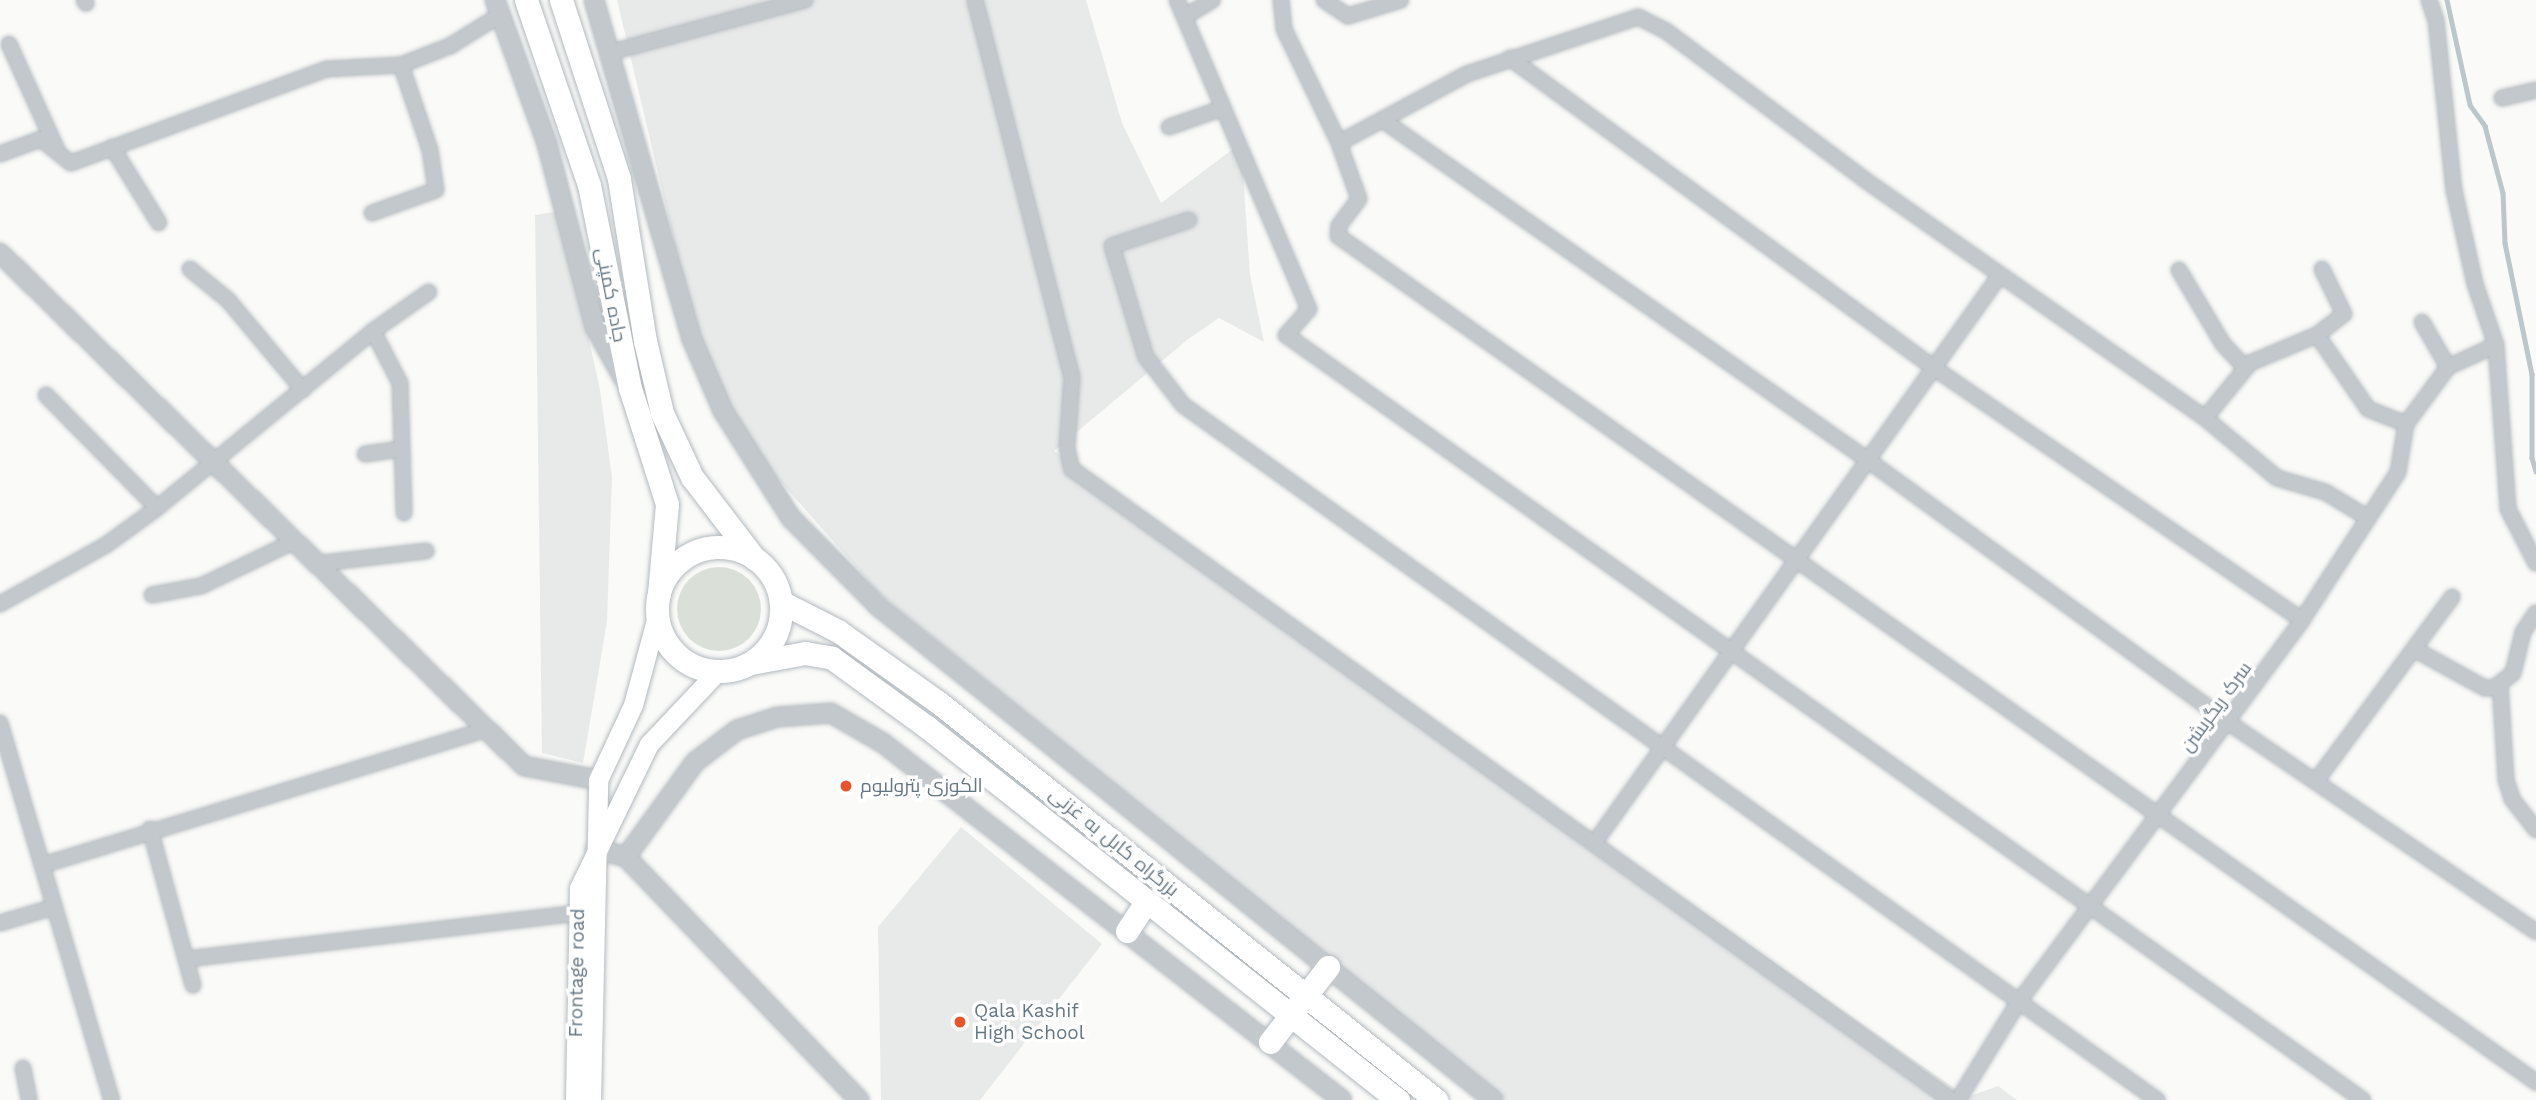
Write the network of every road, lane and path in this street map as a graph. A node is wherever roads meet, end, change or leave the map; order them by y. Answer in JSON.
{"nodes":[{"id":1,"x":526,"y":0,"type":"edge"},
{"id":2,"x":561,"y":0,"type":"edge"},
{"id":3,"x":594,"y":0,"type":"edge"},
{"id":4,"x":805,"y":0,"type":"edge"},
{"id":5,"x":975,"y":0,"type":"edge"},
{"id":6,"x":1177,"y":0,"type":"edge"},
{"id":7,"x":1213,"y":0,"type":"edge"},
{"id":8,"x":1281,"y":0,"type":"edge"},
{"id":9,"x":1324,"y":0,"type":"edge"},
{"id":10,"x":1401,"y":0,"type":"edge"},
{"id":11,"x":2429,"y":0,"type":"edge"},
{"id":12,"x":498,"y":8,"type":"edge"},
{"id":13,"x":1186,"y":16,"type":"junction"},
{"id":14,"x":9,"y":44,"type":"dead end"},
{"id":15,"x":612,"y":52,"type":"junction"},
{"id":16,"x":1510,"y":58,"type":"junction"},
{"id":17,"x":401,"y":65,"type":"junction"},
{"id":18,"x":2536,"y":90,"type":"edge"},
{"id":19,"x":2502,"y":98,"type":"dead end"},
{"id":20,"x":1223,"y":108,"type":"junction"},
{"id":21,"x":1384,"y":121,"type":"junction"},
{"id":22,"x":1169,"y":127,"type":"dead end"},
{"id":23,"x":1339,"y":143,"type":"junction"},
{"id":24,"x":112,"y":147,"type":"junction"},
{"id":25,"x":58,"y":151,"type":"junction"},
{"id":26,"x":0,"y":154,"type":"edge"},
{"id":27,"x":372,"y":213,"type":"dead end"},
{"id":28,"x":1189,"y":220,"type":"dead end"},
{"id":29,"x":159,"y":223,"type":"dead end"},
{"id":30,"x":0,"y":253,"type":"edge"},
{"id":31,"x":190,"y":269,"type":"dead end"},
{"id":32,"x":2322,"y":269,"type":"dead end"},
{"id":33,"x":2179,"y":270,"type":"dead end"},
{"id":34,"x":2000,"y":275,"type":"junction"},
{"id":35,"x":429,"y":292,"type":"dead end"},
{"id":36,"x":2421,"y":322,"type":"dead end"},
{"id":37,"x":373,"y":331,"type":"junction"},
{"id":38,"x":2317,"y":335,"type":"junction"},
{"id":39,"x":2496,"y":345,"type":"junction"},
{"id":40,"x":2448,"y":367,"type":"junction"},
{"id":41,"x":1934,"y":368,"type":"junction"},
{"id":42,"x":2245,"y":368,"type":"junction"},
{"id":43,"x":630,"y":388,"type":"junction"},
{"id":44,"x":303,"y":390,"type":"junction"},
{"id":45,"x":46,"y":395,"type":"dead end"},
{"id":46,"x":2205,"y":418,"type":"junction"},
{"id":47,"x":2406,"y":424,"type":"junction"},
{"id":48,"x":400,"y":449,"type":"junction"},
{"id":49,"x":365,"y":454,"type":"dead end"},
{"id":50,"x":1869,"y":461,"type":"junction"},
{"id":51,"x":212,"y":463,"type":"junction"},
{"id":52,"x":157,"y":508,"type":"junction"},
{"id":53,"x":404,"y":513,"type":"dead end"},
{"id":54,"x":2368,"y":518,"type":"junction"},
{"id":55,"x":293,"y":542,"type":"junction"},
{"id":56,"x":426,"y":551,"type":"dead end"},
{"id":57,"x":754,"y":558,"type":"junction"},
{"id":58,"x":1800,"y":559,"type":"junction"},
{"id":59,"x":315,"y":564,"type":"junction"},
{"id":60,"x":2536,"y":564,"type":"edge"},
{"id":61,"x":152,"y":595,"type":"dead end"},
{"id":62,"x":2452,"y":597,"type":"dead end"},
{"id":63,"x":781,"y":602,"type":"junction"},
{"id":64,"x":0,"y":604,"type":"edge"},
{"id":65,"x":658,"y":605,"type":"junction"},
{"id":66,"x":2536,"y":613,"type":"edge"},
{"id":67,"x":2302,"y":620,"type":"junction"},
{"id":68,"x":2414,"y":649,"type":"junction"},
{"id":69,"x":1731,"y":652,"type":"junction"},
{"id":70,"x":751,"y":663,"type":"junction"},
{"id":71,"x":719,"y":671,"type":"junction"},
{"id":72,"x":2500,"y":684,"type":"junction"},
{"id":73,"x":0,"y":723,"type":"edge"},
{"id":74,"x":2229,"y":723,"type":"junction"},
{"id":75,"x":484,"y":730,"type":"junction"},
{"id":76,"x":1662,"y":746,"type":"junction"},
{"id":77,"x":598,"y":780,"type":"junction"},
{"id":78,"x":2316,"y":781,"type":"junction"},
{"id":79,"x":2162,"y":815,"type":"junction"},
{"id":80,"x":149,"y":829,"type":"junction"},
{"id":81,"x":2536,"y":830,"type":"edge"},
{"id":82,"x":1595,"y":842,"type":"junction"},
{"id":83,"x":595,"y":849,"type":"junction"},
{"id":84,"x":626,"y":857,"type":"junction"},
{"id":85,"x":43,"y":864,"type":"junction"},
{"id":86,"x":1146,"y":902,"type":"junction"},
{"id":87,"x":54,"y":907,"type":"junction"},
{"id":88,"x":2091,"y":907,"type":"junction"},
{"id":89,"x":578,"y":913,"type":"junction"},
{"id":90,"x":0,"y":923,"type":"edge"},
{"id":91,"x":1127,"y":931,"type":"junction"},
{"id":92,"x":2536,"y":932,"type":"edge"},
{"id":93,"x":187,"y":959,"type":"junction"},
{"id":94,"x":1328,"y":967,"type":"junction"},
{"id":95,"x":193,"y":985,"type":"dead end"},
{"id":96,"x":1306,"y":995,"type":"junction"},
{"id":97,"x":2018,"y":1003,"type":"junction"},
{"id":98,"x":1291,"y":1015,"type":"junction"},
{"id":99,"x":1270,"y":1042,"type":"junction"},
{"id":100,"x":23,"y":1068,"type":"dead end"},
{"id":101,"x":2536,"y":1082,"type":"edge"},
{"id":102,"x":29,"y":1100,"type":"edge"},
{"id":103,"x":112,"y":1100,"type":"edge"},
{"id":104,"x":575,"y":1100,"type":"edge"},
{"id":105,"x":591,"y":1100,"type":"edge"},
{"id":106,"x":859,"y":1100,"type":"edge"},
{"id":107,"x":1342,"y":1100,"type":"edge"},
{"id":108,"x":1398,"y":1100,"type":"edge"},
{"id":109,"x":1436,"y":1100,"type":"edge"},
{"id":110,"x":1493,"y":1100,"type":"edge"},
{"id":111,"x":1951,"y":1100,"type":"edge"},
{"id":112,"x":1958,"y":1100,"type":"edge"},
{"id":113,"x":2157,"y":1100,"type":"edge"},
{"id":114,"x":2363,"y":1100,"type":"edge"}],
"edges":[{"from":1,"to":43,"type":"highway","name":"جاده کمپنی"},
{"from":2,"to":57,"type":"highway","name":"جاده کمپنی"},
{"from":3,"to":15,"type":"street"},
{"from":4,"to":15,"type":"street"},
{"from":5,"to":82,"type":"street"},
{"from":6,"to":13,"type":"street"},
{"from":7,"to":13,"type":"street"},
{"from":8,"to":23,"type":"street"},
{"from":9,"to":10,"type":"street"},
{"from":11,"to":39,"type":"street"},
{"from":12,"to":17,"type":"street"},
{"from":12,"to":43,"type":"street"},
{"from":13,"to":20,"type":"street"},
{"from":14,"to":25,"type":"street"},
{"from":15,"to":94,"type":"street"},
{"from":16,"to":21,"type":"street"},
{"from":16,"to":34,"type":"street"},
{"from":16,"to":41,"type":"street"},
{"from":17,"to":24,"type":"street"},
{"from":17,"to":27,"type":"street"},
{"from":18,"to":19,"type":"street"},
{"from":20,"to":22,"type":"street"},
{"from":20,"to":69,"type":"street"},
{"from":21,"to":23,"type":"street"},
{"from":21,"to":50,"type":"street"},
{"from":23,"to":58,"type":"street"},
{"from":24,"to":25,"type":"street"},
{"from":24,"to":29,"type":"street"},
{"from":25,"to":26,"type":"street"},
{"from":28,"to":76,"type":"street"},
{"from":30,"to":51,"type":"street"},
{"from":31,"to":44,"type":"street"},
{"from":32,"to":38,"type":"street"},
{"from":33,"to":42,"type":"street"},
{"from":34,"to":41,"type":"street"},
{"from":34,"to":46,"type":"street"},
{"from":35,"to":37,"type":"street"},
{"from":36,"to":40,"type":"street"},
{"from":37,"to":44,"type":"street"},
{"from":37,"to":48,"type":"street"},
{"from":38,"to":42,"type":"street"},
{"from":38,"to":47,"type":"street"},
{"from":39,"to":40,"type":"street","name":"سرک ریگریشن"},
{"from":39,"to":60,"type":"street"},
{"from":40,"to":47,"type":"street","name":"سرک ریگریشن"},
{"from":41,"to":50,"type":"street"},
{"from":41,"to":67,"type":"street"},
{"from":42,"to":46,"type":"street"},
{"from":43,"to":65,"type":"highway","name":"جاده کمپنی"},
{"from":44,"to":51,"type":"street"},
{"from":45,"to":52,"type":"street"},
{"from":46,"to":54,"type":"street"},
{"from":47,"to":54,"type":"street","name":"سرک ریگریشن"},
{"from":48,"to":49,"type":"street"},
{"from":48,"to":53,"type":"street"},
{"from":50,"to":58,"type":"street"},
{"from":50,"to":74,"type":"street"},
{"from":51,"to":52,"type":"street"},
{"from":51,"to":55,"type":"street"},
{"from":52,"to":64,"type":"street"},
{"from":54,"to":67,"type":"street","name":"سرک ریگریشن"},
{"from":55,"to":59,"type":"street"},
{"from":55,"to":61,"type":"street"},
{"from":56,"to":59,"type":"street"},
{"from":57,"to":63,"type":"highway"},
{"from":57,"to":65,"type":"highway"},
{"from":58,"to":69,"type":"street"},
{"from":58,"to":79,"type":"street"},
{"from":59,"to":75,"type":"street"},
{"from":62,"to":68,"type":"street"},
{"from":63,"to":70,"type":"highway"},
{"from":63,"to":96,"type":"highway","name":"بزرگراه کابل به غزنی"},
{"from":65,"to":71,"type":"highway"},
{"from":65,"to":77,"type":"main road"},
{"from":66,"to":72,"type":"street"},
{"from":67,"to":74,"type":"street","name":"سرک ریگریشن"},
{"from":68,"to":72,"type":"street"},
{"from":68,"to":78,"type":"street"},
{"from":69,"to":76,"type":"street"},
{"from":69,"to":88,"type":"street"},
{"from":70,"to":71,"type":"highway"},
{"from":70,"to":86,"type":"highway","name":"بزرگراه کابل به غزنی"},
{"from":71,"to":83,"type":"main road"},
{"from":72,"to":81,"type":"street"},
{"from":73,"to":85,"type":"street"},
{"from":74,"to":78,"type":"street"},
{"from":74,"to":79,"type":"street","name":"سرک ریگریشن"},
{"from":75,"to":77,"type":"street"},
{"from":75,"to":80,"type":"street"},
{"from":76,"to":82,"type":"street"},
{"from":76,"to":97,"type":"street"},
{"from":77,"to":83,"type":"main road"},
{"from":78,"to":92,"type":"street"},
{"from":79,"to":88,"type":"street","name":"سرک ریگریشن"},
{"from":79,"to":101,"type":"street"},
{"from":80,"to":85,"type":"street"},
{"from":80,"to":93,"type":"street"},
{"from":82,"to":111,"type":"street"},
{"from":83,"to":84,"type":"street"},
{"from":83,"to":89,"type":"main road","name":"Frontage road"},
{"from":83,"to":105,"type":"main road"},
{"from":84,"to":91,"type":"street"},
{"from":84,"to":106,"type":"street"},
{"from":85,"to":87,"type":"street"},
{"from":86,"to":91,"type":"highway"},
{"from":86,"to":98,"type":"highway","name":"بزرگراه کابل به غزنی"},
{"from":87,"to":90,"type":"street"},
{"from":87,"to":103,"type":"street"},
{"from":88,"to":97,"type":"street","name":"سرک ریگریشن"},
{"from":88,"to":114,"type":"street"},
{"from":89,"to":93,"type":"street"},
{"from":89,"to":104,"type":"main road","name":"Frontage road"},
{"from":91,"to":99,"type":"street"},
{"from":93,"to":95,"type":"street"},
{"from":94,"to":96,"type":"highway"},
{"from":94,"to":110,"type":"street"},
{"from":96,"to":98,"type":"highway"},
{"from":96,"to":109,"type":"highway","name":"بزرگراه کابل به غزنی"},
{"from":97,"to":112,"type":"street","name":"سرک ریگریشن"},
{"from":97,"to":113,"type":"street"},
{"from":98,"to":99,"type":"highway"},
{"from":98,"to":108,"type":"highway","name":"بزرگراه کابل به غزنی"},
{"from":99,"to":107,"type":"street"},
{"from":100,"to":102,"type":"street"}]}
